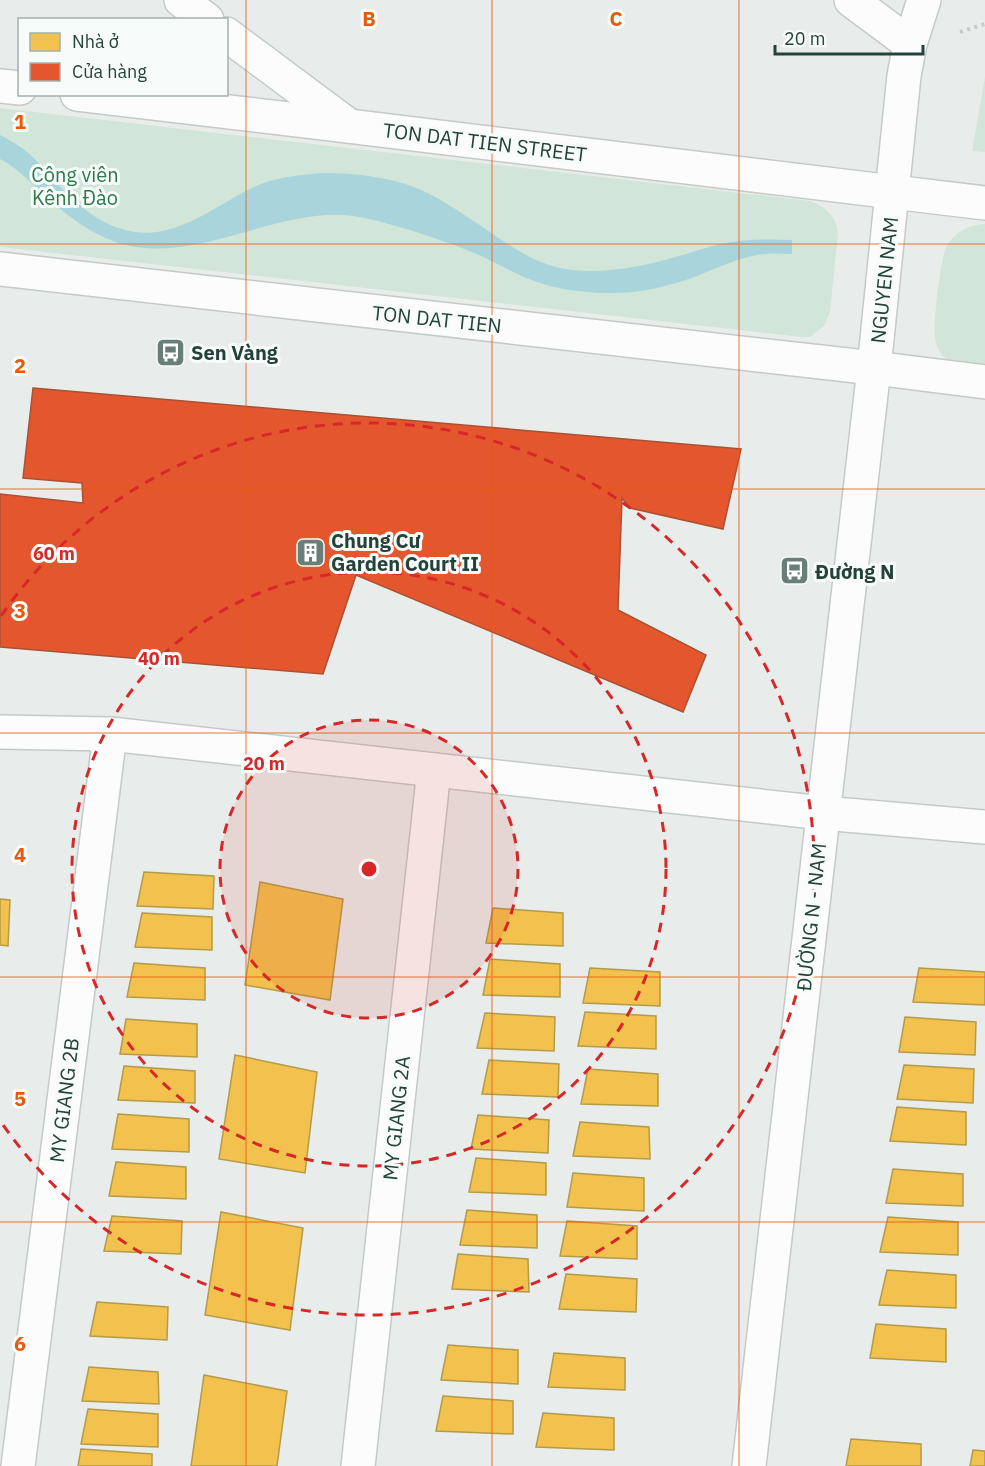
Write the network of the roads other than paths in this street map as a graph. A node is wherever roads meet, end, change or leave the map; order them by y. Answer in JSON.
{"nodes":[{"id":1,"x":181,"y":0,"type":"edge"},
{"id":2,"x":851,"y":0,"type":"edge"},
{"id":3,"x":924,"y":0,"type":"edge"},
{"id":4,"x":204,"y":18,"type":"edge"},
{"id":5,"x":228,"y":36,"type":"edge"},
{"id":6,"x":910,"y":44,"type":"junction"},
{"id":7,"x":0,"y":86,"type":"edge"},
{"id":8,"x":18,"y":88,"type":"edge"},
{"id":9,"x":94,"y":96,"type":"edge"},
{"id":10,"x":348,"y":126,"type":"junction"},
{"id":11,"x":893,"y":192,"type":"junction"},
{"id":12,"x":985,"y":203,"type":"edge"},
{"id":13,"x":0,"y":269,"type":"edge"},
{"id":14,"x":874,"y":368,"type":"junction"},
{"id":15,"x":985,"y":382,"type":"edge"},
{"id":16,"x":0,"y":732,"type":"edge"},
{"id":17,"x":110,"y":734,"type":"junction"},
{"id":18,"x":434,"y":770,"type":"junction"},
{"id":19,"x":823,"y":813,"type":"junction"},
{"id":20,"x":985,"y":827,"type":"edge"},
{"id":21,"x":18,"y":1466,"type":"edge"},
{"id":22,"x":358,"y":1466,"type":"edge"},
{"id":23,"x":749,"y":1466,"type":"edge"}],
"edges":[{"from":1,"to":4,"type":"street"},
{"from":2,"to":6,"type":"street"},
{"from":3,"to":6,"type":"street"},
{"from":5,"to":10,"type":"street"},
{"from":6,"to":11,"type":"street"},
{"from":7,"to":8,"type":"street"},
{"from":9,"to":10,"type":"street","name":"TON DAT TIEN STREET"},
{"from":10,"to":11,"type":"street","name":"TON DAT TIEN STREET"},
{"from":11,"to":12,"type":"street"},
{"from":11,"to":14,"type":"street","name":"NGUYEN NAM"},
{"from":13,"to":14,"type":"street","name":"TON DAT TIEN"},
{"from":14,"to":15,"type":"street","name":"TON DAT TIEN"},
{"from":14,"to":19,"type":"street","name":"ĐƯỜNG N - NAM"},
{"from":16,"to":17,"type":"street"},
{"from":17,"to":18,"type":"street"},
{"from":17,"to":21,"type":"street","name":"MY GIANG 2B"},
{"from":18,"to":19,"type":"street"},
{"from":18,"to":22,"type":"street","name":"MY GIANG 2A"},
{"from":19,"to":20,"type":"street"},
{"from":19,"to":23,"type":"street","name":"ĐƯỜNG N - NAM"}]}
